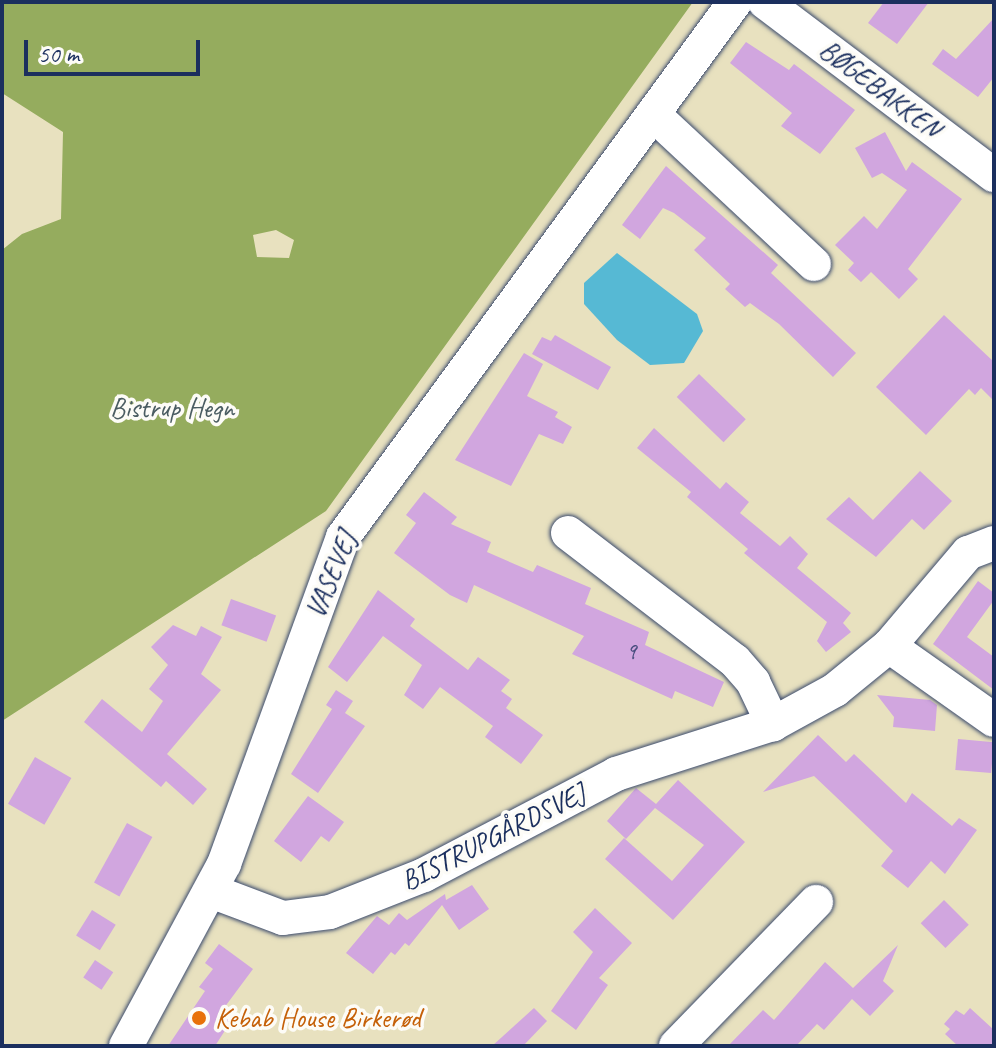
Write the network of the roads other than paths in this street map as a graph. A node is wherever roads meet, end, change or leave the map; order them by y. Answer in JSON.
{"nodes":[{"id":1,"x":735,"y":2,"type":"edge"},
{"id":2,"x":765,"y":2,"type":"edge"},
{"id":3,"x":653,"y":114,"type":"junction"},
{"id":4,"x":994,"y":175,"type":"edge"},
{"id":5,"x":814,"y":264,"type":"dead end"},
{"id":6,"x":568,"y":533,"type":"dead end"},
{"id":7,"x":994,"y":543,"type":"edge"},
{"id":8,"x":889,"y":646,"type":"junction"},
{"id":9,"x":994,"y":720,"type":"edge"},
{"id":10,"x":773,"y":724,"type":"junction"},
{"id":11,"x":211,"y":891,"type":"junction"},
{"id":12,"x":816,"y":902,"type":"dead end"},
{"id":13,"x":126,"y":1046,"type":"edge"},
{"id":14,"x":676,"y":1046,"type":"edge"}],
"edges":[{"from":1,"to":3,"type":"street","name":"VASEVEJ"},
{"from":2,"to":4,"type":"street","name":"BØGEBAKKEN"},
{"from":3,"to":5,"type":"street"},
{"from":3,"to":11,"type":"street","name":"VASEVEJ"},
{"from":6,"to":10,"type":"street"},
{"from":7,"to":8,"type":"street","name":"BISTRUPGÅRDSVEJ"},
{"from":8,"to":9,"type":"street"},
{"from":8,"to":10,"type":"street","name":"BISTRUPGÅRDSVEJ"},
{"from":10,"to":11,"type":"street","name":"BISTRUPGÅRDSVEJ"},
{"from":11,"to":13,"type":"street","name":"VASEVEJ"},
{"from":12,"to":14,"type":"street"}]}
